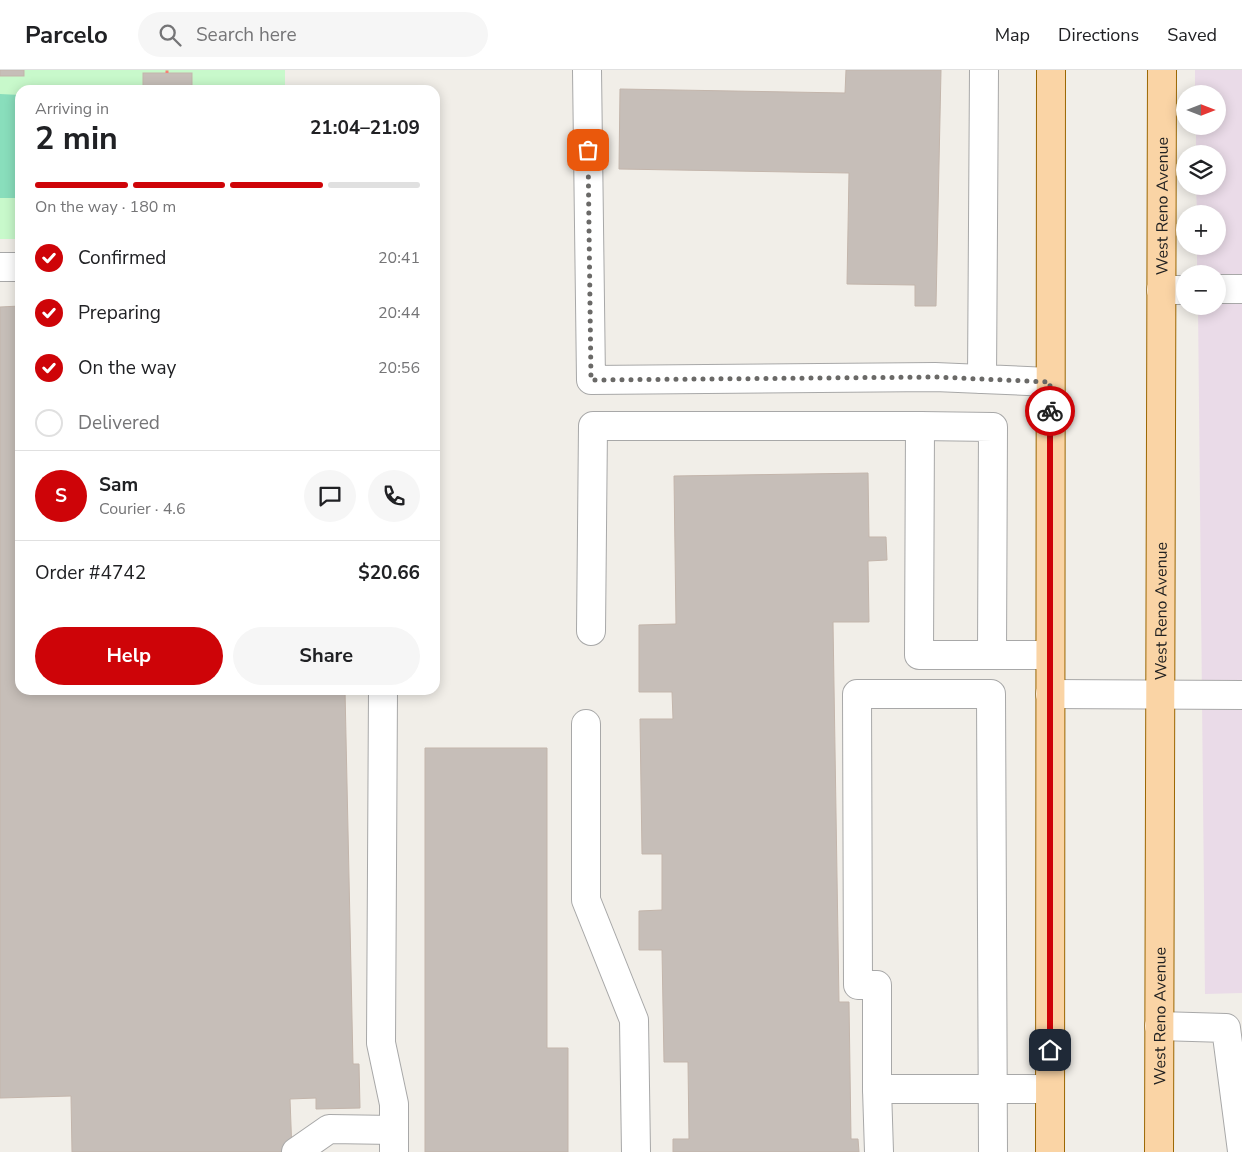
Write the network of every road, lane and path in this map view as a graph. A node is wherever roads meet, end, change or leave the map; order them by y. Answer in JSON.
{"nodes":[{"id":1,"x":587,"y":70,"type":"edge"},
{"id":2,"x":984,"y":70,"type":"edge"},
{"id":3,"x":1051,"y":70,"type":"edge"},
{"id":4,"x":1162,"y":70,"type":"edge"},
{"id":5,"x":0,"y":267,"type":"edge"},
{"id":6,"x":15,"y":267,"type":"edge"},
{"id":7,"x":1226,"y":289,"type":"edge"},
{"id":8,"x":1242,"y":289,"type":"edge"},
{"id":9,"x":1173,"y":290,"type":"edge"},
{"id":10,"x":982,"y":379,"type":"junction"},
{"id":11,"x":1050,"y":382,"type":"junction"},
{"id":12,"x":920,"y":426,"type":"junction"},
{"id":13,"x":591,"y":631,"type":"dead end"},
{"id":14,"x":992,"y":655,"type":"junction"},
{"id":15,"x":1050,"y":655,"type":"junction"},
{"id":16,"x":1050,"y":694,"type":"junction"},
{"id":17,"x":1160,"y":694,"type":"junction"},
{"id":18,"x":383,"y":695,"type":"edge"},
{"id":19,"x":1242,"y":695,"type":"edge"},
{"id":20,"x":586,"y":724,"type":"dead end"},
{"id":21,"x":1234,"y":1021,"type":"edge"},
{"id":22,"x":1159,"y":1026,"type":"junction"},
{"id":23,"x":1236,"y":1056,"type":"edge"},
{"id":24,"x":877,"y":1089,"type":"junction"},
{"id":25,"x":1050,"y":1089,"type":"junction"},
{"id":26,"x":993,"y":1090,"type":"junction"},
{"id":27,"x":394,"y":1141,"type":"edge"},
{"id":28,"x":1242,"y":1151,"type":"edge"},
{"id":29,"x":296,"y":1152,"type":"edge"},
{"id":30,"x":636,"y":1152,"type":"edge"},
{"id":31,"x":879,"y":1152,"type":"edge"},
{"id":32,"x":993,"y":1152,"type":"edge"},
{"id":33,"x":1050,"y":1152,"type":"edge"},
{"id":34,"x":1160,"y":1152,"type":"edge"}],
"edges":[{"from":1,"to":10,"type":"street"},
{"from":2,"to":10,"type":"street"},
{"from":3,"to":11,"type":"main road"},
{"from":4,"to":9,"type":"main road","name":"West Reno Avenue"},
{"from":5,"to":6,"type":"street"},
{"from":7,"to":8,"type":"street"},
{"from":9,"to":17,"type":"main road","name":"West Reno Avenue"},
{"from":10,"to":11,"type":"street"},
{"from":11,"to":15,"type":"main road"},
{"from":12,"to":13,"type":"street"},
{"from":12,"to":14,"type":"street"},
{"from":12,"to":14,"type":"street"},
{"from":14,"to":15,"type":"street"},
{"from":15,"to":16,"type":"main road"},
{"from":16,"to":17,"type":"street"},
{"from":16,"to":25,"type":"main road"},
{"from":17,"to":19,"type":"street"},
{"from":17,"to":22,"type":"main road","name":"West Reno Avenue"},
{"from":18,"to":27,"type":"street"},
{"from":20,"to":30,"type":"street"},
{"from":21,"to":22,"type":"street"},
{"from":21,"to":23,"type":"street"},
{"from":22,"to":34,"type":"main road","name":"West Reno Avenue"},
{"from":23,"to":28,"type":"street"},
{"from":24,"to":26,"type":"street"},
{"from":24,"to":26,"type":"street"},
{"from":24,"to":31,"type":"street"},
{"from":25,"to":26,"type":"street"},
{"from":25,"to":33,"type":"main road"},
{"from":26,"to":32,"type":"street"},
{"from":27,"to":29,"type":"street"}]}
